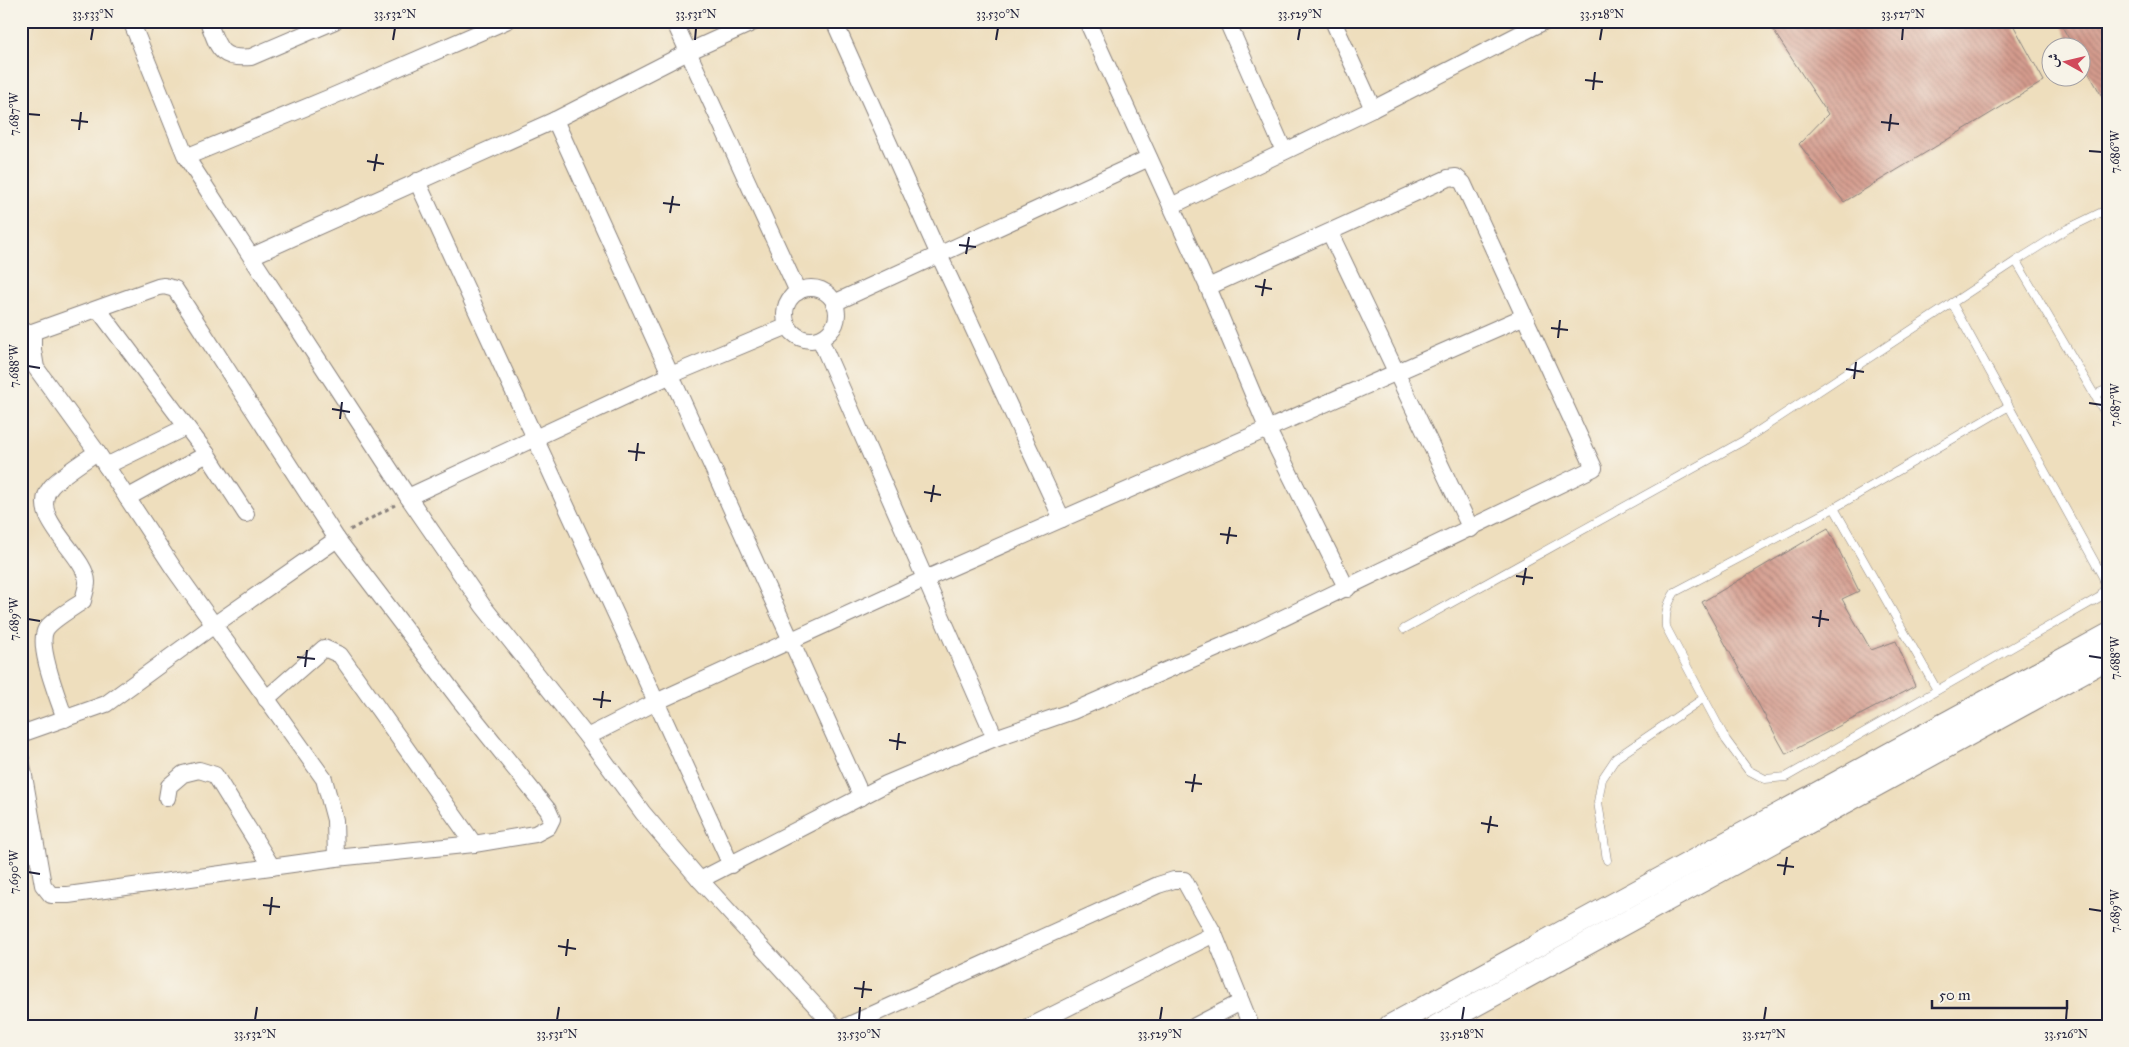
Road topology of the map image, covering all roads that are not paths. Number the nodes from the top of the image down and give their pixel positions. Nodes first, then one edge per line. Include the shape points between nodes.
1 (131, 21) edge
2 (208, 21) edge
3 (335, 21) edge
4 (506, 21) edge
5 (674, 21) edge
6 (756, 21) edge
7 (834, 21) edge
8 (1087, 21) edge
9 (1227, 21) edge
10 (1333, 21) edge
11 (1545, 21) edge
12 (688, 52) junction
13 (1373, 110) junction
14 (556, 120) junction
15 (1284, 151) junction
16 (186, 157) junction
17 (1149, 158) junction
18 (417, 181) junction
19 (1171, 206) junction
20 (2108, 209) edge
21 (1330, 233) junction
22 (939, 255) junction
23 (252, 256) junction
24 (2016, 262) junction
25 (1208, 287) junction
26 (798, 292) junction
27 (1952, 302) junction
28 (834, 303) junction
29 (98, 309) junction
30 (1525, 316) junction
31 (788, 326) junction
32 (27, 334) edge
33 (820, 339) junction
34 (1398, 372) junction
35 (671, 375) junction
36 (2108, 389) edge
37 (2094, 395) junction
38 (2009, 406) junction
39 (2108, 418) edge
40 (186, 427) junction
41 (1268, 430) junction
42 (535, 437) junction
43 (97, 452) junction
44 (206, 454) junction
45 (106, 466) junction
46 (408, 497) junction
47 (127, 498) junction
48 (1834, 508) junction
49 (246, 514) dead end
50 (1062, 519) junction
51 (1471, 529) junction
52 (342, 535) junction
53 (925, 580) junction
54 (1347, 589) junction
55 (214, 624) junction
56 (1404, 629) dead end
57 (2108, 635) edge
58 (792, 640) junction
59 (2108, 658) edge
60 (1937, 690) junction
61 (1704, 698) junction
62 (266, 699) junction
63 (656, 702) junction
64 (65, 719) junction
65 (21, 734) edge
66 (587, 737) junction
67 (995, 738) junction
68 (21, 759) edge
69 (862, 796) junction
70 (167, 798) dead end
71 (474, 844) junction
72 (336, 858) junction
73 (1607, 860) dead end
74 (730, 865) junction
75 (272, 867) junction
76 (700, 880) junction
77 (1214, 934) junction
78 (1241, 1002) junction
79 (834, 1026) edge
80 (848, 1026) edge
81 (1030, 1026) edge
82 (1195, 1026) edge
83 (1251, 1026) edge
84 (1390, 1026) edge
85 (1437, 1026) edge

1 - 16 street
2 - 3 street via 218,46 226,55 236,58 251,57
4 - 16 street
5 - 12 street
6 - 12 street
7 - 22 street
8 - 17 street
9 - 15 street
10 - 13 street
11 - 13 street
12 - 14 street
12 - 26 street
13 - 15 street
14 - 18 street
14 - 35 street
15 - 19 street
16 - 23 street
17 - 19 street
17 - 22 street
18 - 23 street
18 - 42 street
19 - 25 street
20 - 24 lane via 2068,229
21 - 25 street
21 - 30 street via 1456,177 1463,183
21 - 34 street
22 - 28 street
22 - 50 street
23 - 46 street
24 - 27 lane
24 - 37 lane
25 - 41 street
26 - 28 street via 815,288 830,296
26 - 31 street via 785,311
27 - 38 lane
27 - 56 lane via 1743,441
28 - 33 street via 837,312 833,328
29 - 32 street
29 - 40 street
29 - 52 street via 158,287 176,289
30 - 34 street
30 - 51 street via 1594,468
31 - 33 street via 805,340
31 - 35 street
32 - 43 street via 36,368
33 - 53 street
34 - 41 street
34 - 51 street
35 - 42 street
35 - 58 street
36 - 37 lane
37 - 39 lane
38 - 48 lane
38 - 60 lane via 2103,577 2105,587 2100,597
40 - 44 street
40 - 45 street
41 - 50 street
41 - 54 street
42 - 46 street
42 - 63 street
43 - 45 street
43 - 64 street via 50,487 45,502 47,516 87,581 83,601 46,629 43,638 44,654
44 - 47 street
44 - 49 street
45 - 47 street
46 - 66 street via 483,606
47 - 55 street
48 - 60 lane
48 - 61 lane via 1675,592 1666,609 1666,628
50 - 53 street
51 - 54 street
52 - 55 street
52 - 71 street via 458,698 552,819 548,827 535,834
53 - 58 street
53 - 67 street
54 - 67 street via 1252,634 1072,711
55 - 62 street
55 - 64 street via 106,704
57 - 84 street
58 - 63 street
58 - 69 street
59 - 85 street
60 - 61 lane via 1786,776 1765,779 1748,770 1726,740
61 - 73 lane via 1616,758 1602,779 1598,802
62 - 71 street via 324,648 340,655
62 - 72 street via 324,780 335,820
63 - 66 street
63 - 74 street
64 - 65 street
66 - 76 street via 643,813
67 - 69 street
68 - 75 street via 43,885 51,895
69 - 74 street
70 - 75 street via 169,786 183,774 199,770 215,775
71 - 72 street
72 - 75 street
74 - 76 street
76 - 79 street
77 - 78 street
77 - 80 street via 1184,880 1174,880
77 - 81 street
78 - 82 street
78 - 83 street

